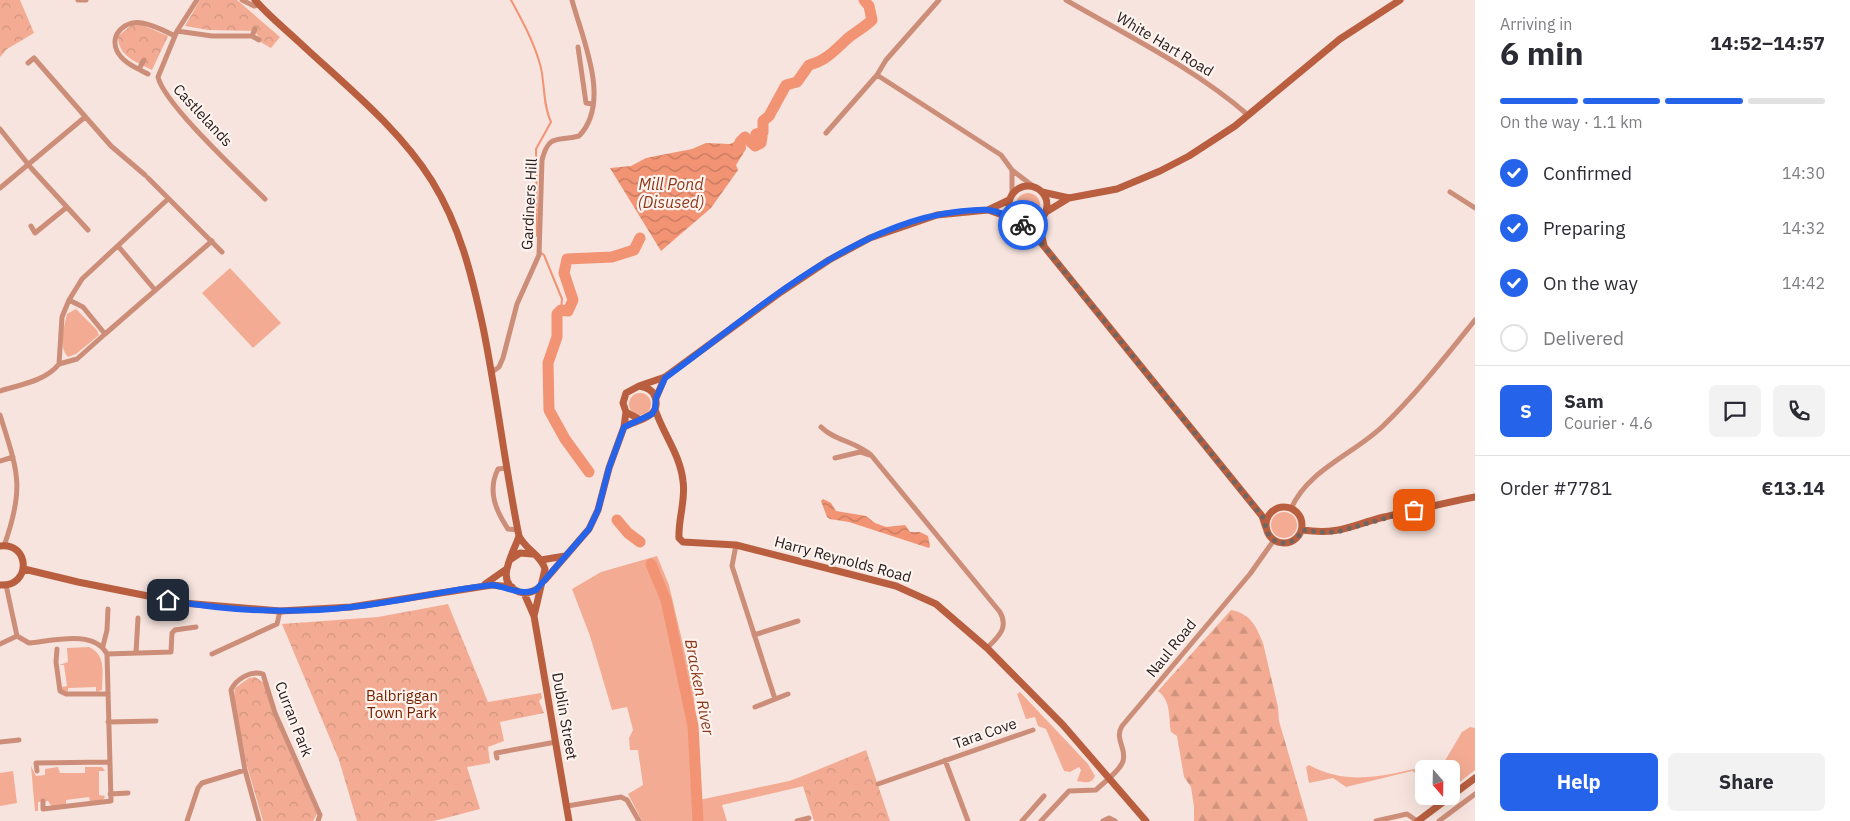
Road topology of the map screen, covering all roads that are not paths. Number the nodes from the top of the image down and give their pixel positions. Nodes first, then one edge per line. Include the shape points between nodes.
1 (78, 0) edge
2 (86, 0) edge
3 (197, 0) edge
4 (242, 0) edge
5 (572, 0) edge
6 (939, 0) edge
7 (1066, 0) edge
8 (1400, 0) edge
9 (257, 3) edge
10 (255, 29) dead end
11 (176, 34) junction
12 (252, 36) junction
13 (259, 40) dead end
14 (578, 46) dead end
15 (144, 60) dead end
16 (28, 63) dead end
17 (139, 69) junction
18 (148, 74) dead end
19 (877, 75) junction
20 (592, 104) junction
21 (1248, 115) junction
22 (85, 117) junction
23 (0, 129) edge
24 (826, 133) dead end
25 (30, 164) junction
26 (1012, 170) junction
27 (1033, 186) junction
28 (0, 188) edge
29 (1042, 192) junction
30 (1450, 192) dead end
31 (1011, 197) junction
32 (1069, 198) junction
33 (168, 199) junction
34 (265, 199) dead end
35 (67, 208) junction
36 (1475, 208) edge
37 (988, 210) junction
38 (1045, 215) junction
39 (1014, 218) junction
40 (1022, 224) junction
41 (31, 226) dead end
42 (88, 230) dead end
43 (212, 241) junction
44 (118, 246) junction
45 (1045, 250) junction
46 (222, 252) dead end
47 (155, 290) junction
48 (69, 300) junction
49 (1475, 320) edge
50 (105, 334) junction
51 (59, 364) junction
52 (492, 372) junction
53 (665, 378) junction
54 (640, 386) junction
55 (0, 391) edge
56 (656, 398) junction
57 (655, 409) junction
58 (626, 412) junction
59 (0, 415) edge
60 (641, 419) junction
61 (660, 425) junction
62 (624, 427) junction
63 (821, 427) dead end
64 (872, 456) junction
65 (14, 457) junction
66 (835, 458) dead end
67 (0, 461) edge
68 (507, 468) junction
69 (1475, 497) edge
70 (1252, 504) junction
71 (1291, 508) junction
72 (1274, 510) junction
73 (1266, 528) junction
74 (1302, 530) junction
75 (518, 533) junction
76 (1274, 540) junction
77 (736, 545) junction
78 (2, 546) edge
79 (532, 554) junction
80 (565, 556) junction
81 (510, 559) junction
82 (541, 560) junction
83 (24, 568) junction
84 (506, 570) junction
85 (543, 583) junction
86 (3, 585) edge
87 (483, 586) junction
88 (512, 587) junction
89 (524, 593) junction
90 (108, 609) dead end
91 (280, 611) junction
92 (534, 616) junction
93 (138, 618) dead end
94 (798, 621) dead end
95 (196, 627) dead end
96 (754, 635) junction
97 (16, 636) junction
98 (0, 644) edge
99 (103, 646) junction
100 (987, 648) junction
101 (57, 650) dead end
102 (136, 653) junction
103 (107, 654) junction
104 (212, 654) dead end
105 (108, 694) junction
106 (788, 694) dead end
107 (775, 699) junction
108 (755, 707) dead end
109 (156, 721) dead end
110 (108, 722) junction
111 (1033, 730) dead end
112 (19, 740) dead end
113 (0, 742) edge
114 (556, 742) junction
115 (496, 758) dead end
116 (946, 760) junction
117 (108, 762) junction
118 (245, 770) junction
119 (37, 771) dead end
120 (1110, 776) junction
121 (1475, 778) edge
122 (878, 784) dead end
123 (128, 793) dead end
124 (110, 794) junction
125 (1475, 794) edge
126 (1044, 796) dead end
127 (43, 801) dead end
128 (567, 806) junction
129 (809, 818) dead end
130 (188, 821) edge
131 (259, 821) edge
132 (318, 821) edge
133 (569, 821) edge
134 (639, 821) edge
135 (797, 821) edge
136 (968, 821) edge
137 (1022, 821) edge
138 (1041, 821) edge
139 (1102, 821) edge
140 (1115, 821) edge
141 (1146, 821) edge
142 (1376, 821) edge
143 (1418, 821) edge
144 (1439, 821) edge

1 - 2 street
3 - 11 street, Castlelands
4 - 9 street via 254,6
5 - 20 street, Gardiners Hill via 593,71
6 - 19 street via 886,60
7 - 21 street, White Hart Road via 1165,57
8 - 21 street via 1340,39
9 - 52 street via 364,102 432,181 470,264
10 - 12 street
11 - 12 street
11 - 17 street via 142,22 120,30 115,43 117,51 124,60
11 - 34 street, Castlelands via 158,77 162,90
12 - 13 street
14 - 20 street via 586,103
15 - 17 street
16 - 22 street via 34,58
17 - 18 street
19 - 24 street
19 - 26 street via 1001,155
20 - 52 street, Gardiners Hill via 589,122 579,136 554,139 545,148 540,252 517,304 503,358
21 - 32 street via 1219,138 1160,171 1117,189
22 - 25 street
22 - 33 street
23 - 25 street
25 - 28 street
25 - 35 street
26 - 27 street
26 - 31 street
27 - 29 street
27 - 31 street via 1021,186
29 - 32 street
29 - 38 street via 1047,202
30 - 36 street
31 - 37 street
31 - 39 street via 1009,209
32 - 38 street
33 - 43 street
33 - 44 street
35 - 41 street via 34,233
35 - 42 street
37 - 39 street
37 - 53 street via 937,214 870,238 781,292
38 - 40 street via 1034,224
38 - 45 street via 1042,232
39 - 40 street
40 - 45 street
43 - 46 street
43 - 47 street
44 - 47 street
44 - 48 street via 82,279
45 - 70 street
47 - 50 street
48 - 50 street via 82,307
48 - 51 street via 62,317
49 - 71 street via 1385,424 1319,474
50 - 51 street via 77,359
51 - 55 street via 55,370 30,383
52 - 68 street
53 - 54 street
53 - 56 street
54 - 56 street via 649,389
54 - 58 street via 626,393 623,403
56 - 57 street
57 - 60 street
57 - 61 street, Harry Reynolds Road
58 - 60 street
58 - 62 street
59 - 65 street
60 - 61 street
60 - 62 street
61 - 77 street, Harry Reynolds Road via 673,446 684,480 679,538 688,543
62 - 80 street via 598,510 589,529
63 - 64 street via 835,437 858,444
64 - 66 street via 860,452
64 - 100 street via 1004,618 1003,630
65 - 67 street
65 - 78 street via 18,499 15,516
68 - 75 street
68 - 75 street via 498,469 496,474 494,503 508,529
69 - 74 street via 1374,520 1337,532
70 - 72 street via 1268,511
70 - 73 street via 1264,519
71 - 72 street
71 - 74 street via 1300,517
72 - 73 street
73 - 76 street
74 - 76 street via 1288,543
75 - 79 street
75 - 81 street
76 - 120 street, Naul Road via 1250,574 1122,726 1118,735 1124,760
77 - 96 street via 732,566
77 - 100 street, Harry Reynolds Road via 912,592 945,610
78 - 83 street via 17,550
79 - 81 street via 520,553
79 - 82 street
80 - 82 street
80 - 85 street
81 - 84 street
82 - 85 street via 546,569
83 - 86 street via 18,580
83 - 91 street via 184,603
84 - 87 street
84 - 88 street
85 - 89 street
85 - 92 street, Dublin Street
86 - 97 street
87 - 88 street
87 - 91 street via 351,607
88 - 89 street
89 - 92 street, Dublin Street
90 - 99 street via 108,630
91 - 104 street via 277,624
92 - 114 street, Dublin Street
93 - 102 street
94 - 96 street
95 - 102 street via 175,630 171,652
96 - 107 street
97 - 98 street
97 - 99 street via 29,642 87,639
99 - 103 street
100 - 120 street, Harry Reynolds Road
101 - 105 street via 60,691 66,694
102 - 103 street
103 - 105 street
105 - 110 street
106 - 107 street
107 - 108 street
109 - 110 street
110 - 117 street
111 - 116 street, Tara Cove
112 - 113 street
114 - 115 street via 496,753
114 - 128 street, Dublin Street
116 - 122 street, Tara Cove
116 - 136 street, Tara Cove
117 - 119 street via 36,762
117 - 124 street
118 - 130 street via 202,783
118 - 131 street, Curran Park
118 - 132 street, Curran Park via 231,690 243,677 257,672 263,674 266,681 275,713 320,815
120 - 138 street via 1092,791 1069,791
120 - 141 street, Harry Reynolds Road
121 - 143 street
123 - 124 street
124 - 127 street via 111,801 43,809
125 - 144 street
126 - 137 street
128 - 133 street, Dublin Street
128 - 134 street via 621,797 627,800
129 - 135 street
139 - 140 street via 1108,818
142 - 143 street via 1407,814

